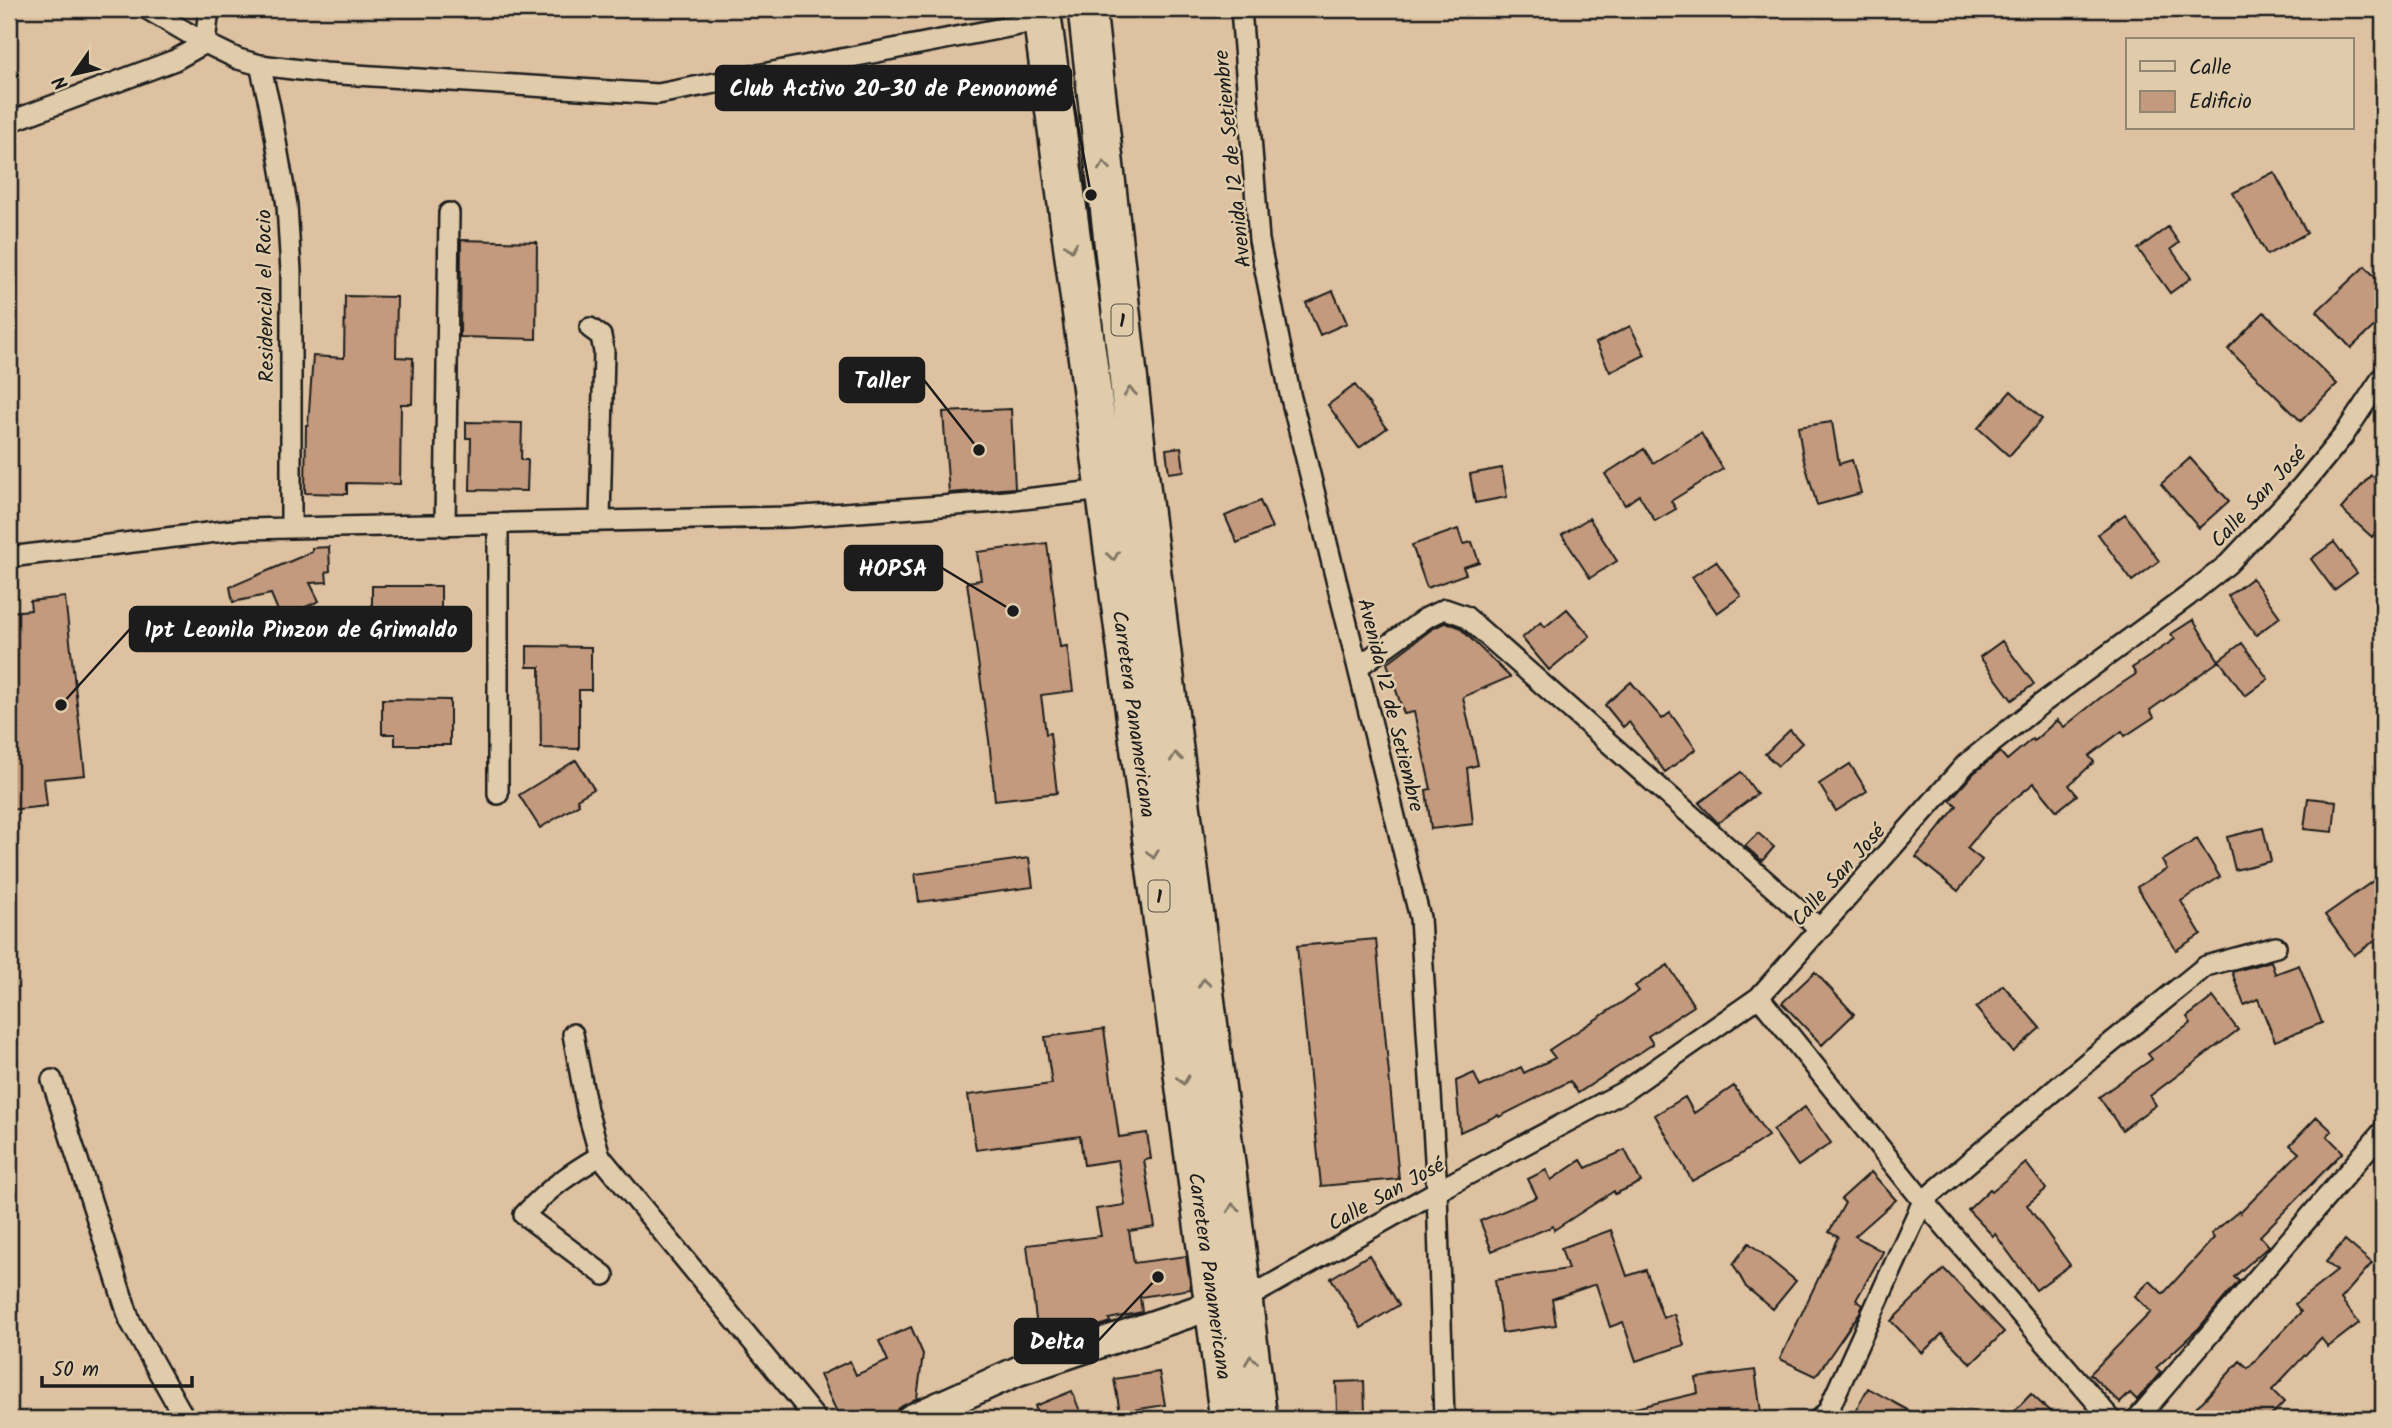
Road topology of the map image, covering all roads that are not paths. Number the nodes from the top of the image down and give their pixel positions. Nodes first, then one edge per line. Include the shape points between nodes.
1 (147, 9) edge
2 (209, 9) edge
3 (1087, 9) edge
4 (1241, 9) edge
5 (1031, 14) edge
6 (205, 43) junction
7 (260, 65) junction
8 (9, 122) edge
9 (449, 213) dead end
10 (590, 328) dead end
11 (2383, 376) edge
12 (1136, 446) junction
13 (1104, 490) junction
14 (600, 520) junction
15 (498, 524) junction
16 (445, 526) junction
17 (291, 528) junction
18 (9, 557) edge
19 (1358, 667) junction
20 (498, 794) dead end
21 (1820, 929) junction
22 (2276, 947) dead end
23 (1759, 997) junction
24 (573, 1034) dead end
25 (52, 1080) dead end
26 (2383, 1131) edge
27 (600, 1156) junction
28 (1437, 1191) junction
29 (1923, 1201) junction
30 (604, 1275) dead end
31 (1229, 1302) junction
32 (184, 1419) edge
33 (816, 1419) edge
34 (911, 1419) edge
35 (1229, 1419) edge
36 (1258, 1419) edge
37 (1444, 1419) edge
38 (1819, 1419) edge
39 (2111, 1419) edge
40 (2137, 1419) edge

1 - 6 street
2 - 6 street
12 -> 3 highway, Carretera Panamericana / 1
4 - 19 street, Avenida 12 de Setiembre via 1259,240 1290,394
5 - 7 street via 658,94
5 -> 13 highway, Carretera Panamericana / 1 via 1052,89
6 - 7 street
6 - 8 street via 175,60
7 - 17 street, Residencial el Rocio via 287,205
9 - 16 street
10 - 14 street via 601,336 604,352
11 - 21 street, Calle San José via 2344,435 2302,486 2228,564 1966,764
12 - 13 highway via 1123,478
31 -> 12 highway, Carretera Panamericana / 1 via 1221,1301 1230,1291 1240,1262
13 - 14 street via 789,517
13 -> 31 highway, Carretera Panamericana / 1
14 - 15 street
15 - 16 street
15 - 20 street
16 - 17 street
17 - 18 street via 241,529
19 - 21 street via 1426,618 1445,609 1465,616
19 - 28 street, Avenida 12 de Setiembre via 1420,918
21 - 23 street, Calle San José
22 - 29 street via 2206,966
23 - 28 street, Calle San José via 1623,1092
23 - 29 street
24 - 27 street
25 - 32 street via 130,1321
26 - 40 street
27 - 30 street via 566,1176 524,1215
27 - 33 street
28 - 31 street, Calle San José
28 - 37 street, Avenida 12 de Setiembre
29 - 38 street via 1828,1411
29 - 39 street
31 - 34 street via 1018,1371
31 - 35 highway, Carretera Panamericana / 1
36 -> 31 highway, Carretera Panamericana / 1

